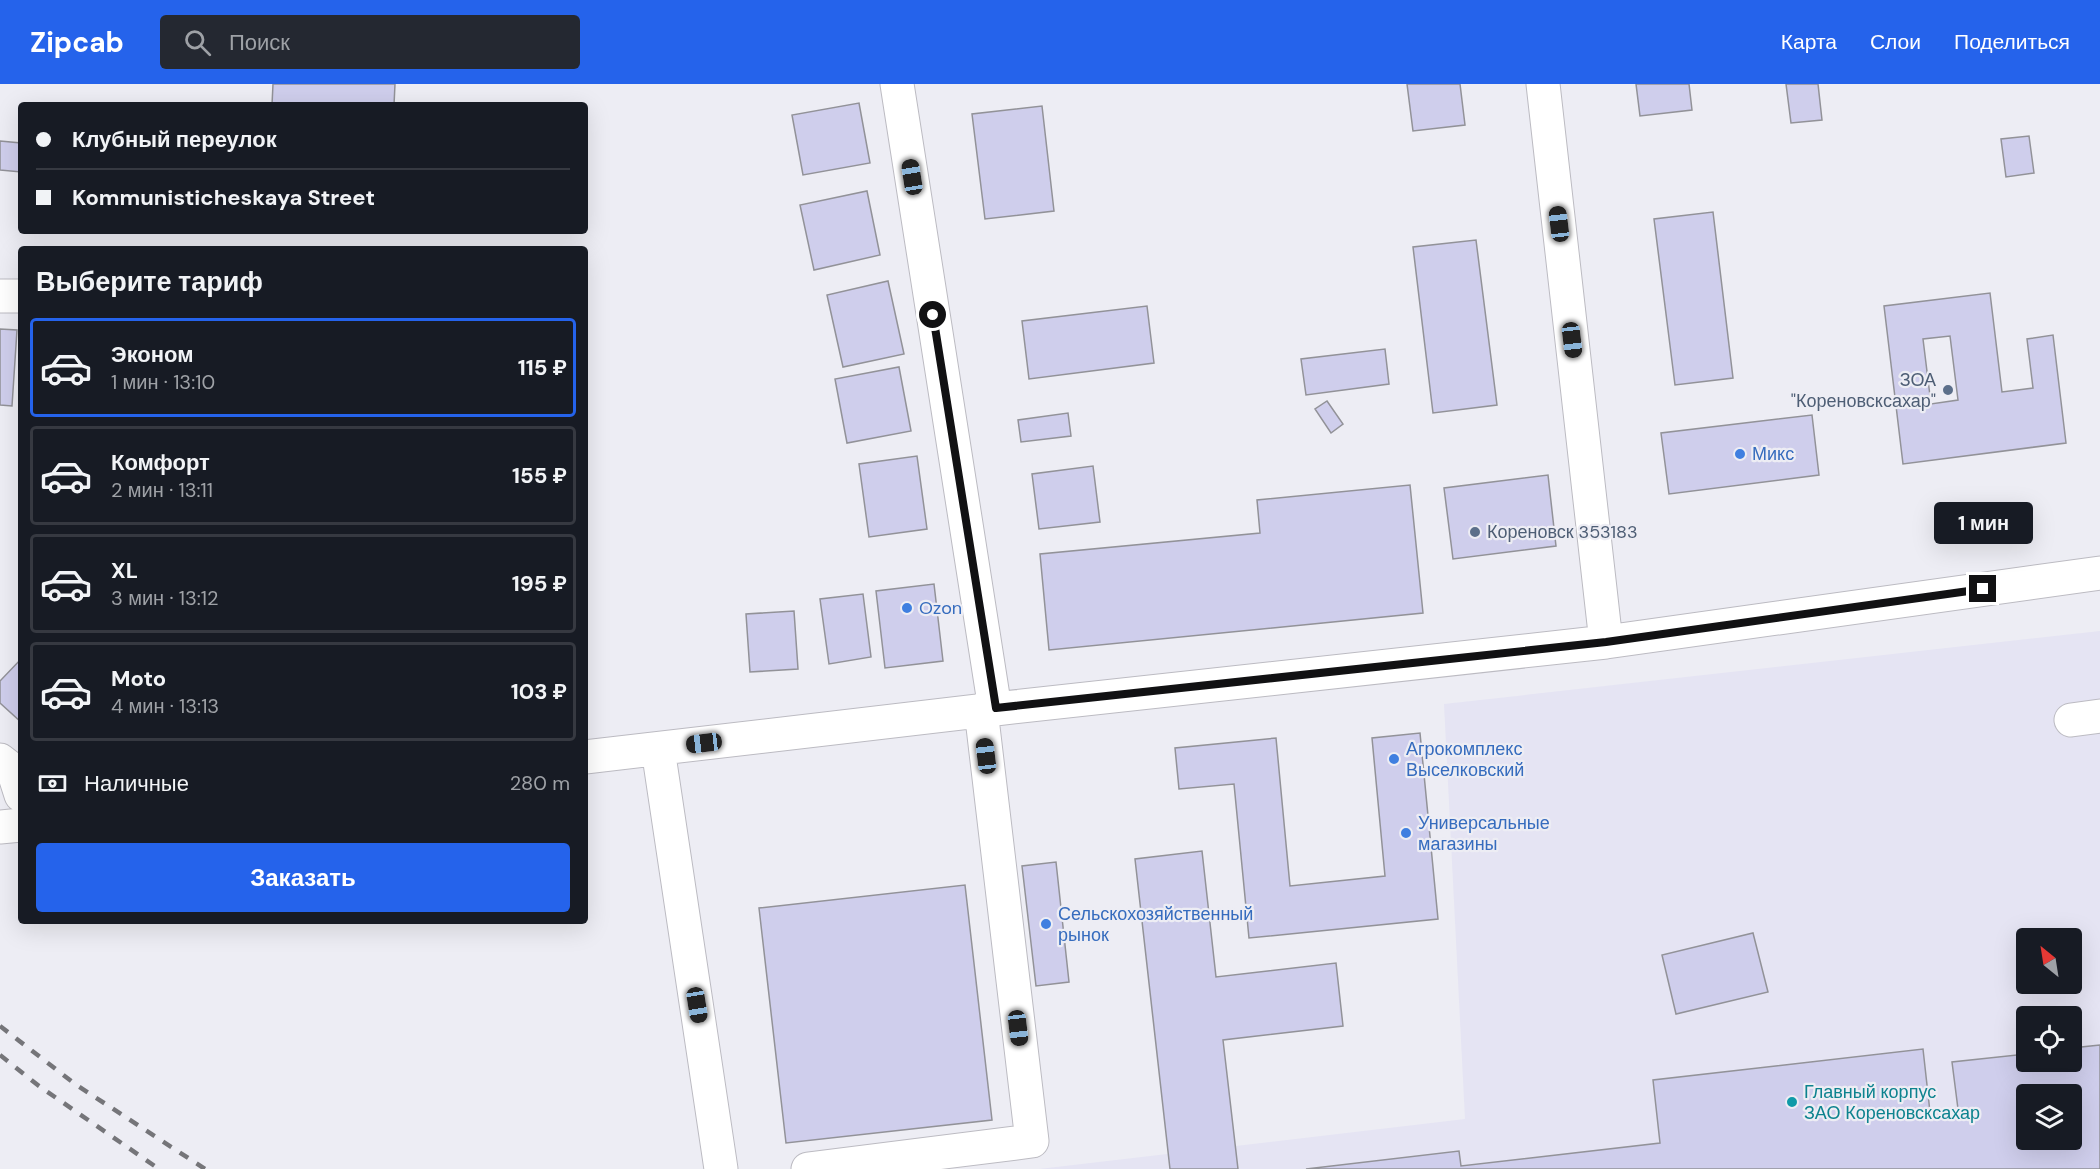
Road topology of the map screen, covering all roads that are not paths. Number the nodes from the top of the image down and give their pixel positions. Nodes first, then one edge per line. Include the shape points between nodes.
1 (897, 84) edge
2 (1544, 84) edge
3 (0, 296) edge
4 (18, 296) edge
5 (2100, 573) edge
6 (1606, 642) junction
7 (988, 709) junction
8 (658, 748) junction
9 (588, 757) edge
10 (0, 760) edge
11 (18, 786) edge
12 (18, 825) edge
13 (0, 827) edge
14 (722, 1169) edge
15 (808, 1169) edge

1 - 7 street
2 - 6 street
3 - 4 street
5 - 6 street
6 - 7 street
7 - 8 street
7 - 15 street via 1032,1141
8 - 9 street
8 - 14 street
10 - 11 street via 13,770
12 - 13 street

